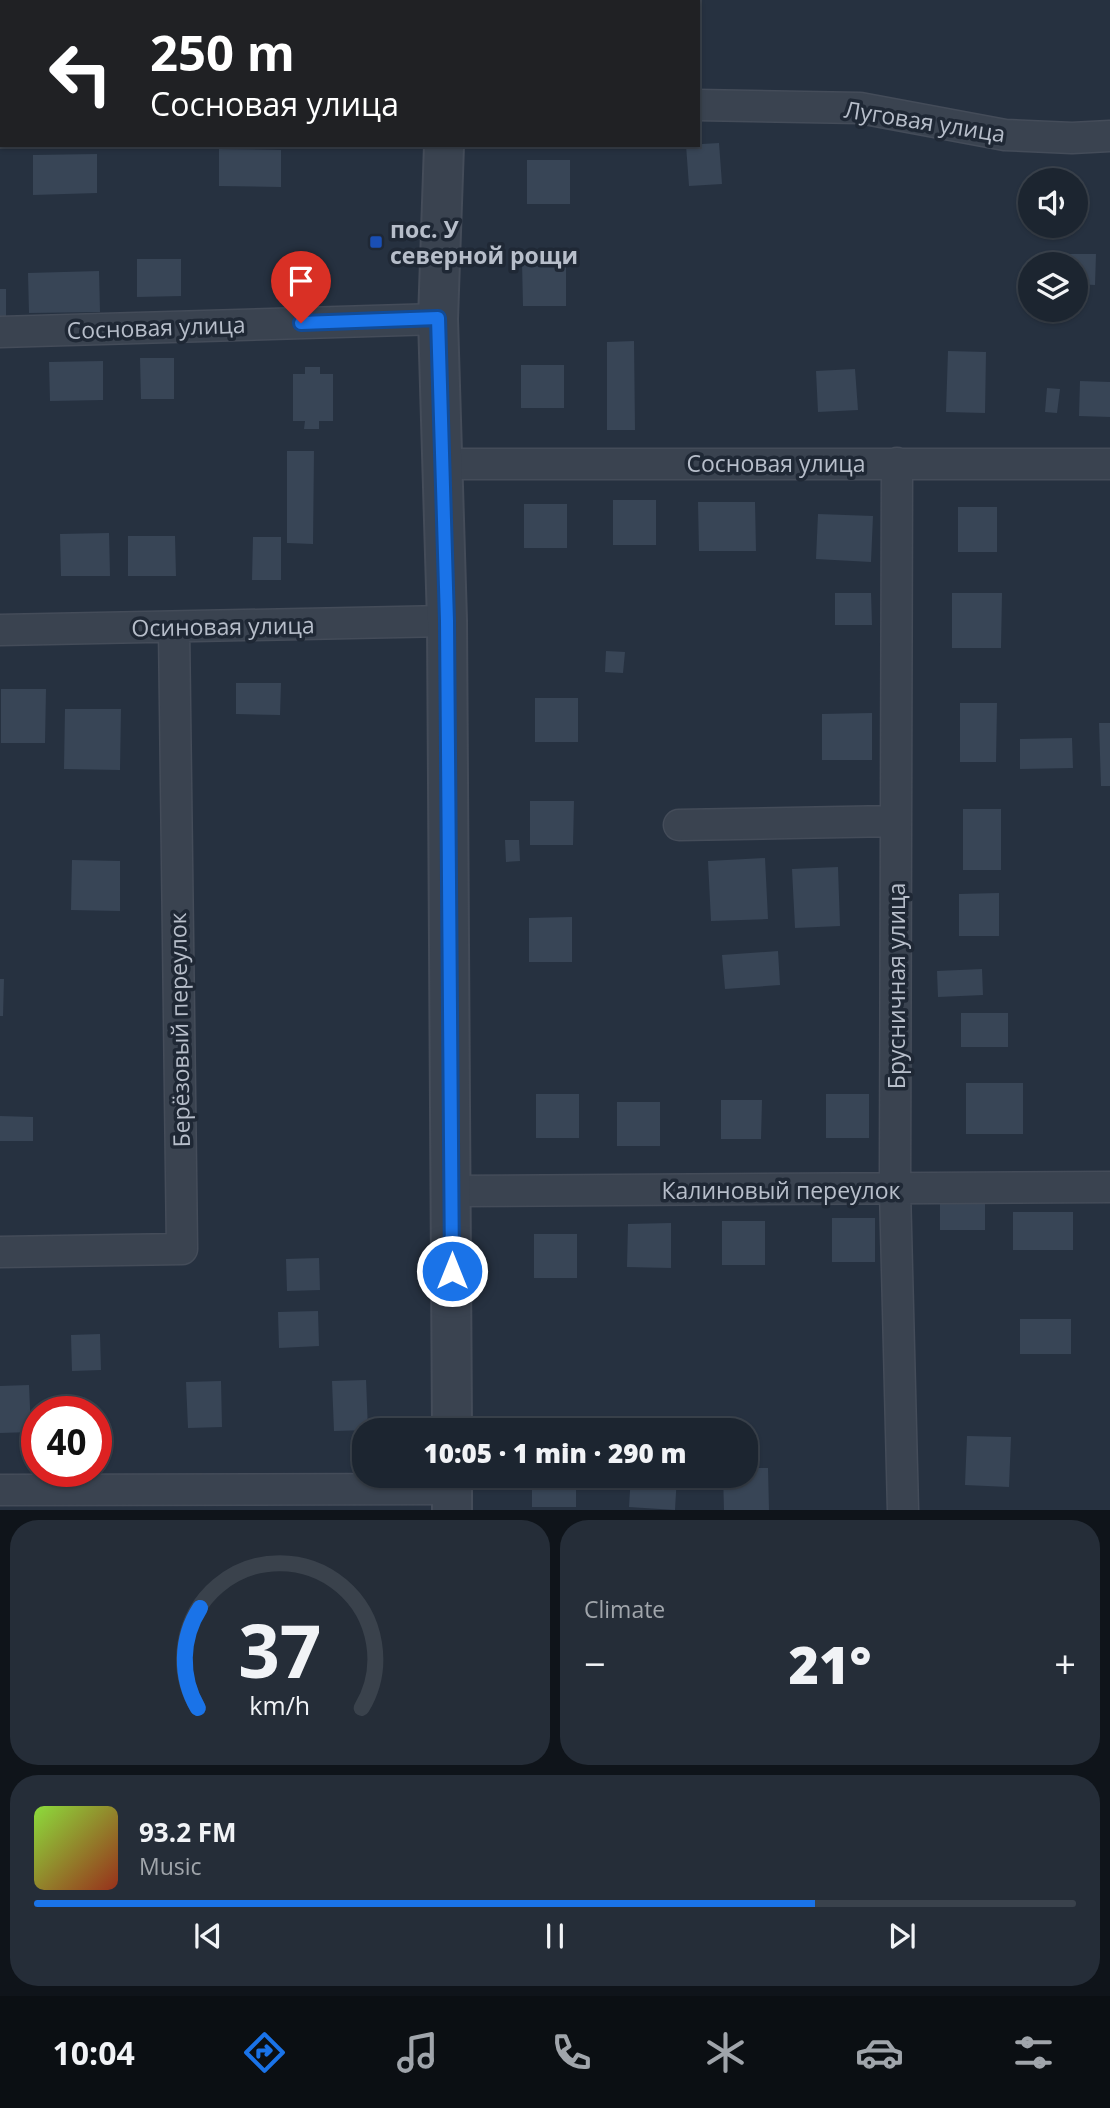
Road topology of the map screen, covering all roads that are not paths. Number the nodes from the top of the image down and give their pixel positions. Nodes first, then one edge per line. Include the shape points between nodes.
1 (700, 105) edge
2 (1110, 136) edge
3 (444, 147) edge
4 (438, 318) junction
5 (0, 332) edge
6 (897, 463) junction
7 (441, 464) junction
8 (1110, 464) edge
9 (447, 621) junction
10 (174, 628) junction
11 (0, 630) edge
12 (896, 821) junction
13 (679, 825) dead end
14 (1110, 1187) edge
15 (895, 1189) junction
16 (452, 1191) junction
17 (0, 1252) edge
18 (452, 1418) edge
19 (0, 1490) edge
20 (452, 1491) edge
21 (903, 1510) edge

1 - 2 street, Луговая улица via 860,107 1005,135
3 - 4 street
4 - 5 street, Сосновая улица
4 - 7 street
6 - 7 street, Сосновая улица
6 - 8 street, Сосновая улица
6 - 12 street, Брусничная улица
7 - 9 street
9 - 10 street, Осиновая улица
9 - 16 street
10 - 11 street, Осиновая улица
10 - 17 street, Берёзовый переулок via 182,1250
12 - 13 street
12 - 15 street, Брусничная улица
14 - 15 street, Калиновый переулок
15 - 16 street, Калиновый переулок
15 - 21 street, Брусничная улица
16 - 18 street
19 - 20 street

